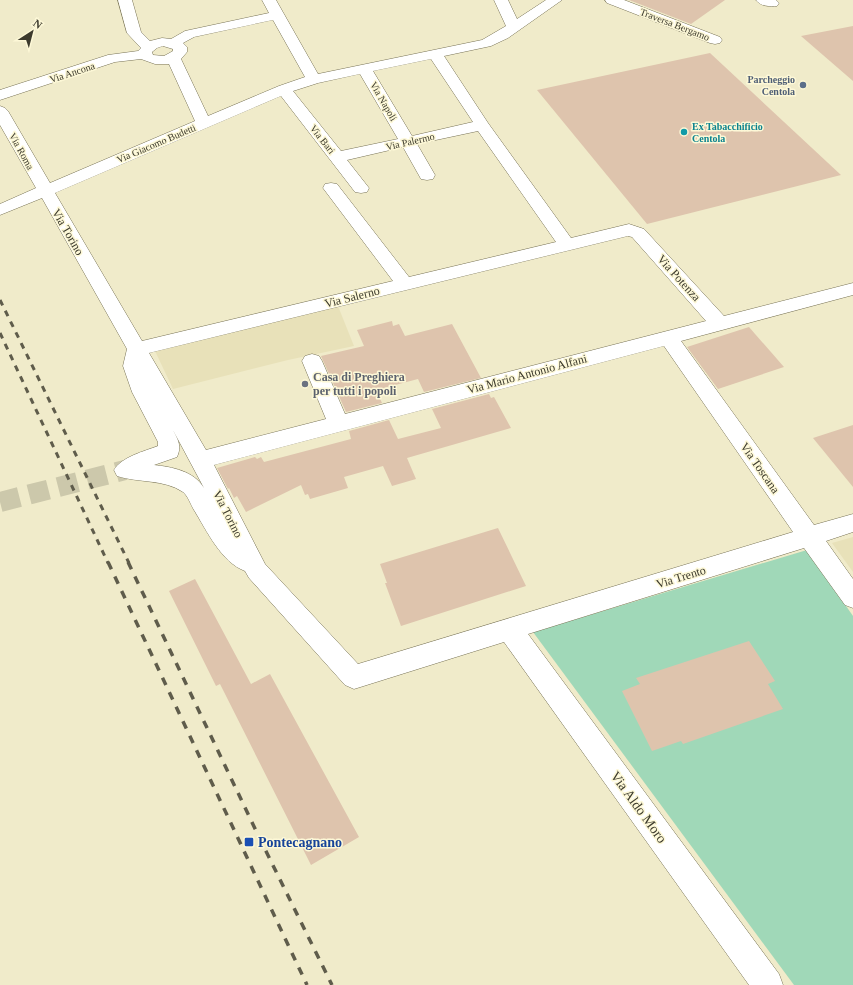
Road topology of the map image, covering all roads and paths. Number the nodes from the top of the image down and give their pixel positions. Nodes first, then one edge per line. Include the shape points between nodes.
1 (125, 0) edge
2 (269, 0) edge
3 (501, 0) edge
4 (555, 0) edge
5 (612, 0) edge
6 (278, 16) junction
7 (514, 28) junction
8 (715, 40) dead end
9 (173, 43) junction
10 (146, 51) junction
11 (435, 54) junction
12 (174, 58) junction
13 (365, 69) junction
14 (314, 79) junction
15 (284, 90) junction
16 (0, 95) edge
17 (0, 111) edge
18 (203, 123) junction
19 (482, 125) junction
20 (408, 142) junction
21 (337, 157) junction
22 (427, 175) dead end
23 (330, 188) dead end
24 (361, 188) dead end
25 (45, 191) junction
26 (0, 210) edge
27 (638, 233) joint
28 (567, 245) junction
29 (405, 284) junction
30 (853, 289) edge
31 (720, 324) junction
32 (668, 337) junction
33 (137, 349) junction
34 (312, 361) dead end
35 (338, 423) junction
36 (201, 460) junction
37 (853, 523) edge
38 (810, 537) junction
39 (257, 571) junction
40 (853, 598) edge
41 (510, 630) junction
42 (768, 985) edge

1 - 10 street via 134,33
2 - 6 street
3 - 7 street
4 - 7 street, Via Giacomo Budetti
5 - 8 street, Traversa Bergamo
6 - 9 street via 190,34
6 - 14 street
7 - 11 street, Via Giacomo Budetti via 486,43
9 - 10 street via 162,42
9 - 12 street via 181,49
10 - 12 street via 147,57 156,60
10 - 16 street, Via Ancona via 113,58
11 - 13 street, Via Giacomo Budetti
11 - 19 street
12 - 18 street
13 - 14 street, Via Giacomo Budetti
13 - 20 street, Via Napoli
14 - 15 street, Via Giacomo Budetti
15 - 18 street, Via Giacomo Budetti
15 - 21 street, Via Bari
17 - 25 street, Via Roma
18 - 25 street, Via Giacomo Budetti
19 - 20 street, Via Palermo
19 - 28 street
20 - 21 street, Via Palermo
20 - 22 street, Via Napoli
21 - 24 street, Via Bari
23 - 29 street
25 - 26 street, Via Giacomo Budetti
25 - 33 street, Via Torino
27 - 28 street, Via Salerno via 629,230
27 - 31 street, Via Potenza
28 - 29 street, Via Salerno
29 - 33 street, Via Salerno
30 - 31 street, Via Mario Antonio Alfani
31 - 32 street, Via Mario Antonio Alfani
32 - 35 street, Via Mario Antonio Alfani
32 - 38 street, Via Toscana
33 - 36 street, Via Torino
33 - 39 street via 133,366 142,392 169,442 169,451 125,470 172,476 192,487 225,542
34 - 35 street
35 - 36 street, Via Mario Antonio Alfani
36 - 39 street, Via Torino
37 - 38 street, Via Trento
38 - 40 street, Via Toscana
38 - 41 street, Via Trento
39 - 41 street, Via Torino via 354,677
41 - 42 street, Via Aldo Moro

